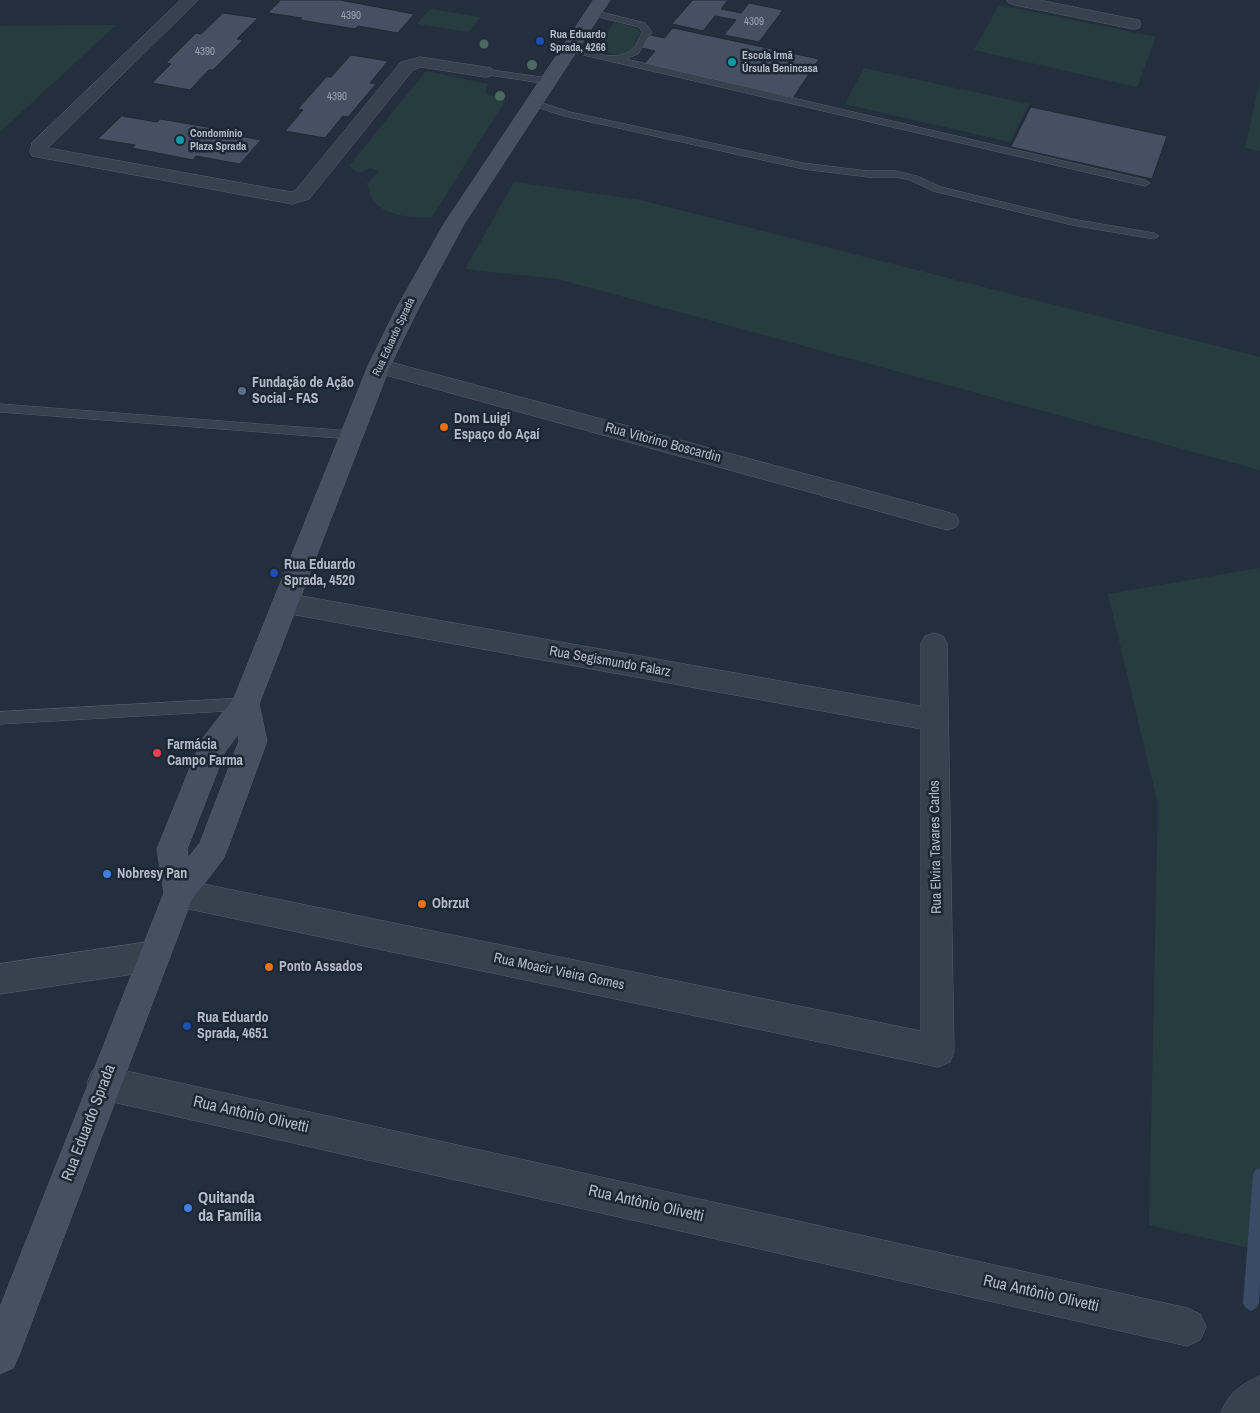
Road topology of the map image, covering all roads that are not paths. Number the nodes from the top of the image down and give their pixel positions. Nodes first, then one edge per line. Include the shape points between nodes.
1 (190, 0) edge
2 (1015, 0) edge
3 (597, 7) edge
4 (1133, 24) dead end
5 (569, 49) junction
6 (604, 59) junction
7 (485, 72) joint
8 (548, 82) junction
9 (533, 103) junction
10 (1145, 183) dead end
11 (1154, 236) dead end
12 (379, 366) junction
13 (0, 408) edge
14 (351, 435) junction
15 (947, 521) dead end
16 (285, 603) junction
17 (934, 643) dead end
18 (245, 704) junction
19 (0, 718) edge
20 (935, 720) junction
21 (179, 893) junction
22 (154, 956) junction
23 (0, 979) edge
24 (938, 1051) joint
25 (104, 1083) junction
26 (1187, 1326) dead end
27 (0, 1355) edge
28 (1260, 1395) edge
29 (1240, 1413) edge

1 - 7 street via 38,146 39,152 292,198 302,195 407,66 420,62
2 - 4 street
3 - 5 main road, Rua Eduardo Sprada
3 - 6 lane via 642,25 646,32 638,49 627,58
5 - 6 lane
5 - 8 main road, Rua Eduardo Sprada
6 - 10 lane
7 - 8 lane
8 - 9 main road, Rua Eduardo Sprada
9 - 11 lane via 567,114 803,166 896,174 937,189 1072,222
9 - 12 main road, Rua Eduardo Sprada via 436,253
12 - 14 main road, Rua Eduardo Sprada
12 - 15 street, Rua Vitorino Boscardin
13 - 14 lane
14 - 16 main road, Rua Eduardo Sprada
16 - 18 main road, Rua Eduardo Sprada
16 - 20 street, Rua Segismundo Falarz
17 - 20 street, Rua Elvira Tavares Carlos
18 - 19 lane
18 - 21 main road, Rua Eduardo Sprada via 252,741 212,850
18 - 21 main road, Rua Eduardo Sprada via 212,746 172,849
20 - 24 street, Rua Elvira Tavares Carlos
21 - 22 main road, Rua Eduardo Sprada
21 - 24 street, Rua Moacir Vieira Gomes
22 - 23 street
22 - 25 main road, Rua Eduardo Sprada
25 - 26 street, Rua Antônio Olivetti
25 - 27 main road, Rua Eduardo Sprada
28 - 29 street

